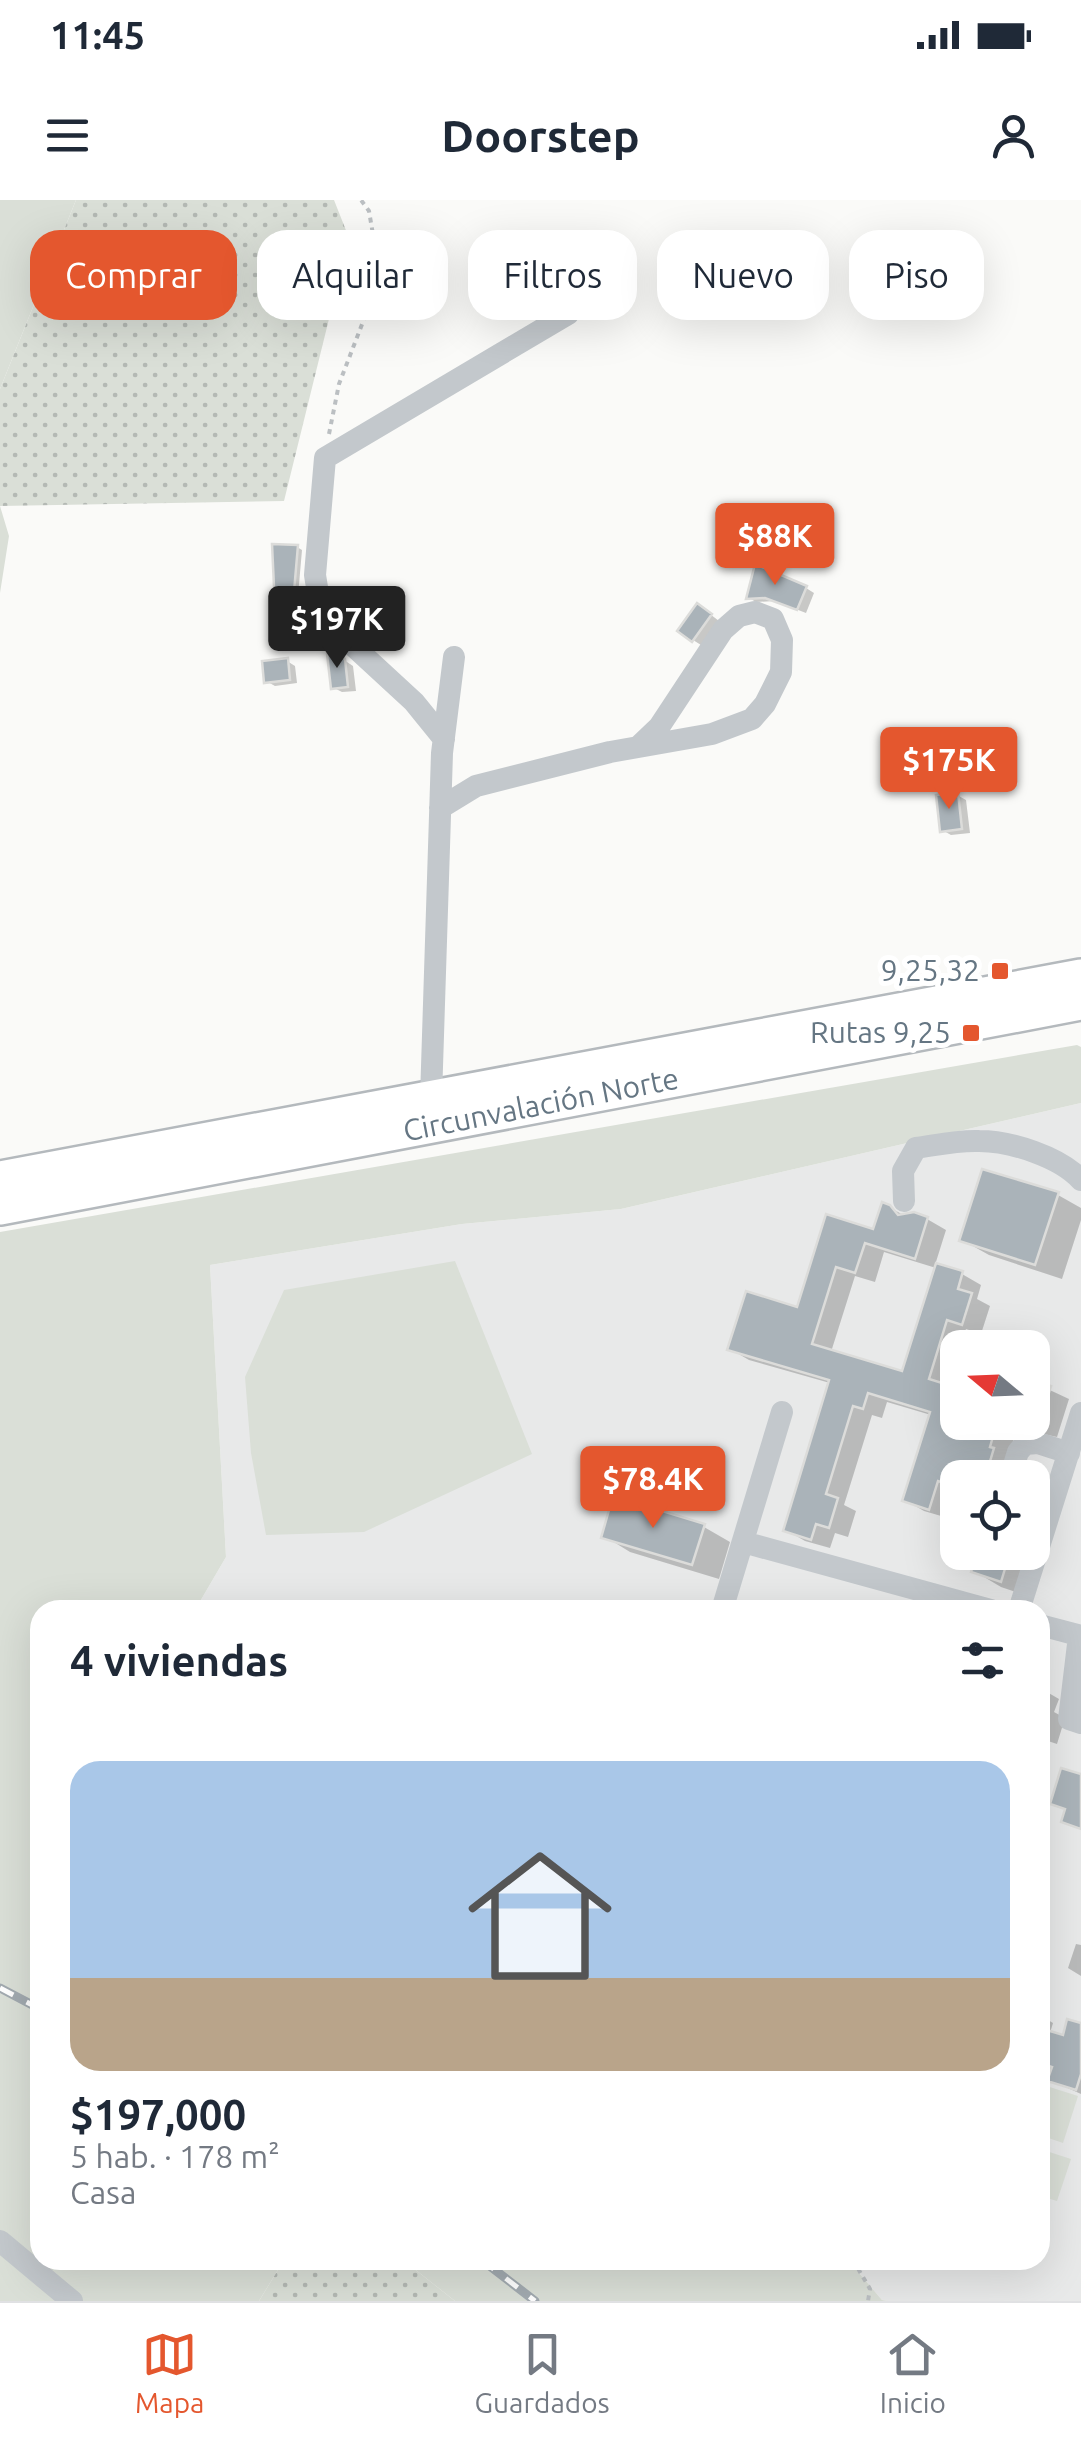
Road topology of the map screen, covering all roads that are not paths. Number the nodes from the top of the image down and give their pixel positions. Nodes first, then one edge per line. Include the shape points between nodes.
1 (558, 320) edge
2 (454, 657) dead end
3 (444, 739) junction
4 (638, 747) junction
5 (440, 808) junction
6 (1081, 976) edge
7 (1071, 1009) edge
8 (431, 1098) junction
9 (0, 1179) edge
10 (1081, 1180) edge
11 (904, 1201) dead end
12 (0, 1207) edge
13 (782, 1412) dead end
14 (1081, 1413) edge
15 (1069, 1453) junction
16 (1016, 1460) edge
17 (1050, 1495) edge
18 (743, 1542) junction
19 (1028, 1570) edge
20 (725, 1600) edge
21 (945, 1600) edge
22 (1021, 1600) edge
23 (1050, 1628) edge
24 (1080, 1636) edge
25 (1081, 1723) edge
26 (0, 2240) edge
27 (30, 2265) edge
28 (35, 2270) edge
29 (72, 2301) edge

1 - 3 street via 325,458 315,574 321,612
2 - 3 street
3 - 5 street
4 - 4 street via 712,734 752,719 781,672 782,640 774,618 755,612 723,630 659,728
4 - 5 street via 476,786
5 - 8 street
6 - 8 highway, Circunvalación Norte
7 - 12 highway, Circunvalación Norte
8 - 9 highway, Circunvalación Norte
10 - 11 street via 1022,1150 982,1140 950,1142 916,1148 903,1171
13 - 18 street
14 - 15 street
15 - 16 street via 1026,1444
15 - 17 street
18 - 20 street
18 - 21 street
19 - 22 street
23 - 24 street
24 - 25 street via 1069,1719
26 - 27 street
28 - 29 street

